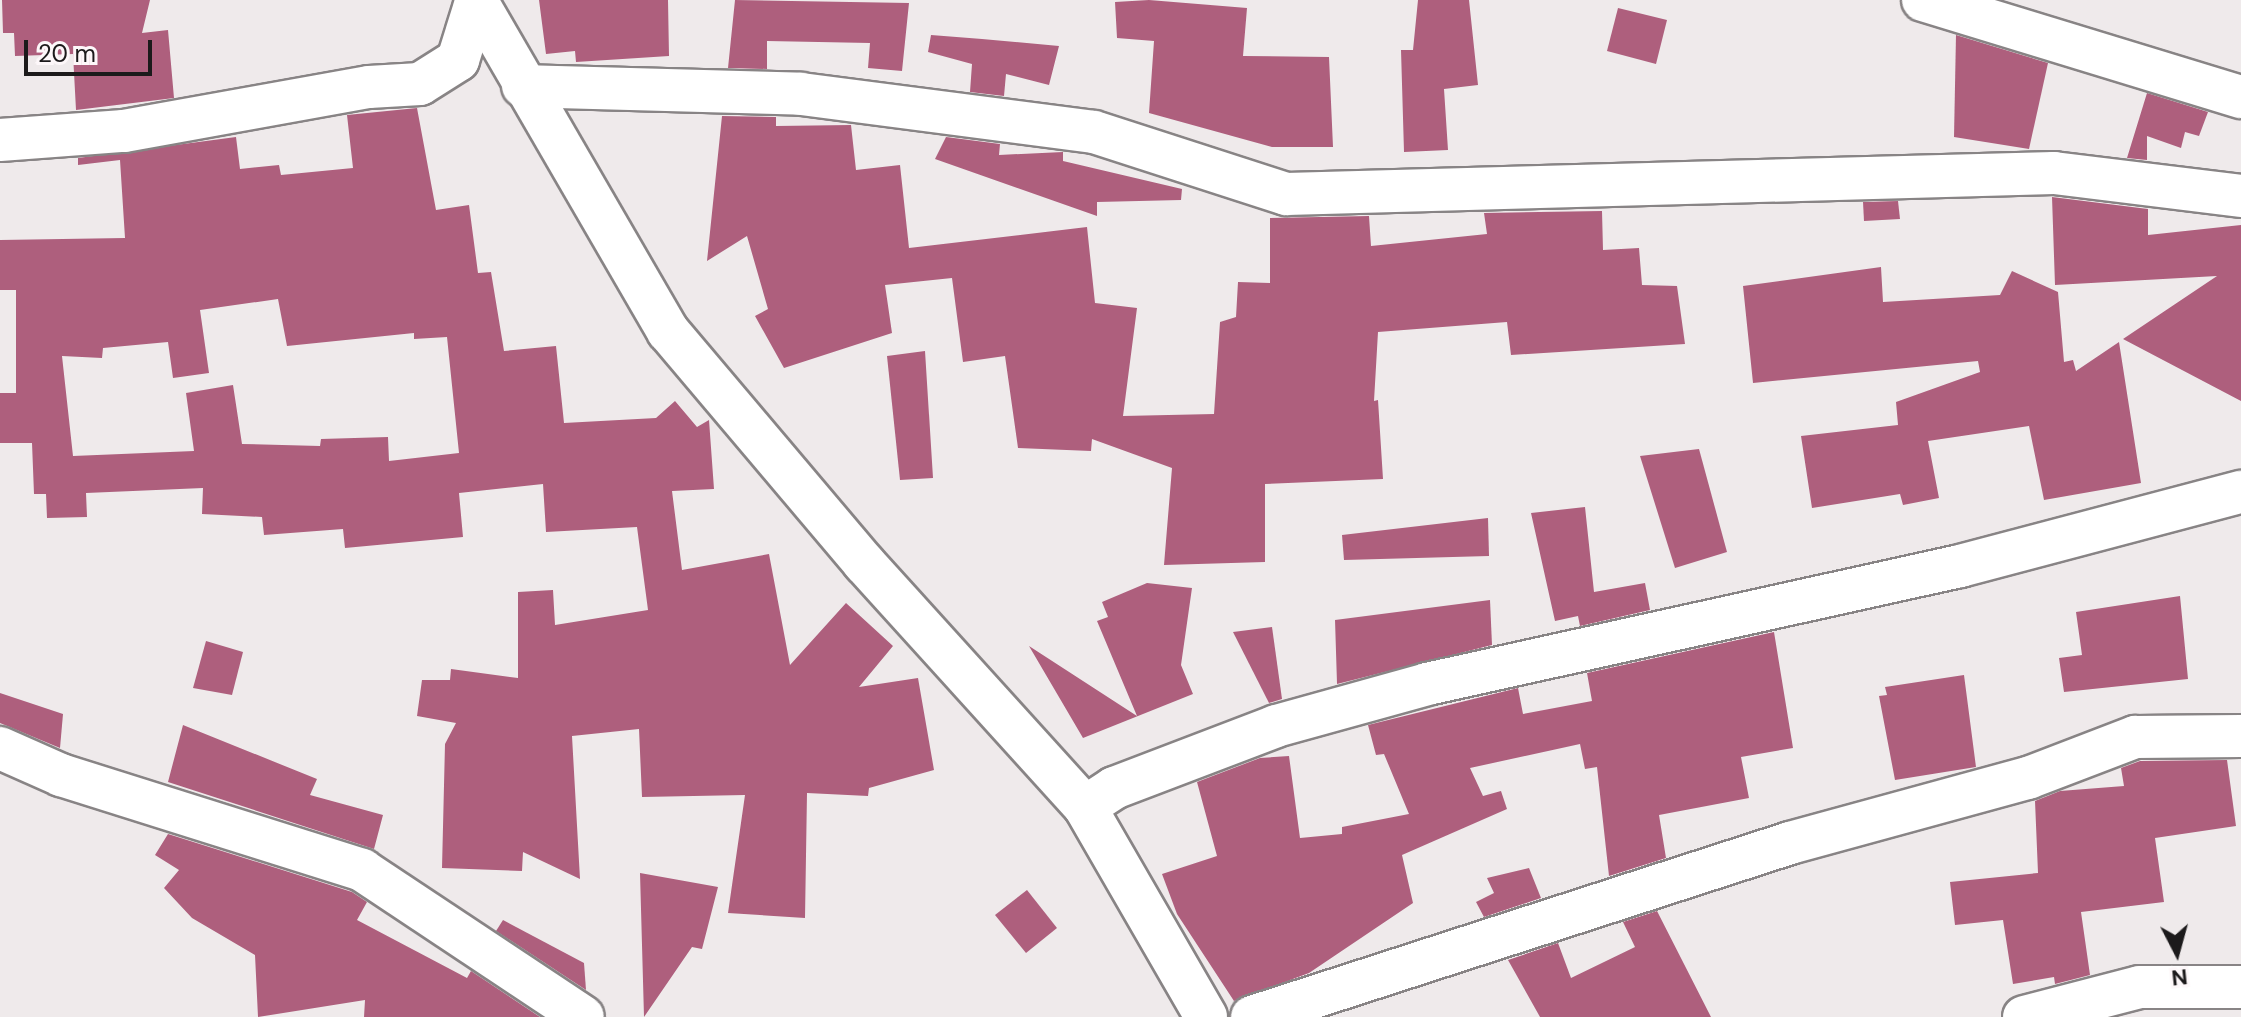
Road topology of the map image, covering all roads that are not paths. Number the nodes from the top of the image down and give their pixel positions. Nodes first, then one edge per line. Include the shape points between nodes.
1 (1923, 0) edge
2 (476, 1) edge
3 (523, 86) junction
4 (2241, 97) edge
5 (0, 140) edge
6 (2241, 196) edge
7 (2241, 492) edge
8 (2241, 736) edge
9 (0, 748) edge
10 (1085, 807) junction
11 (2241, 987) edge
12 (583, 1017) edge
13 (1206, 1017) edge
14 (1252, 1017) edge
15 (2024, 1017) edge

1 - 4 street
2 - 3 street
2 - 5 street via 458,60 420,84 369,87 124,131
3 - 6 street via 801,94 1094,132 1286,194 2054,173
3 - 10 street via 668,331 864,563
7 - 10 street via 1960,566 1427,684 1276,726 1114,788
8 - 14 street via 2135,737 2028,778 1790,843
9 - 12 street via 61,775 362,870
10 - 13 street
11 - 15 street via 2140,987

